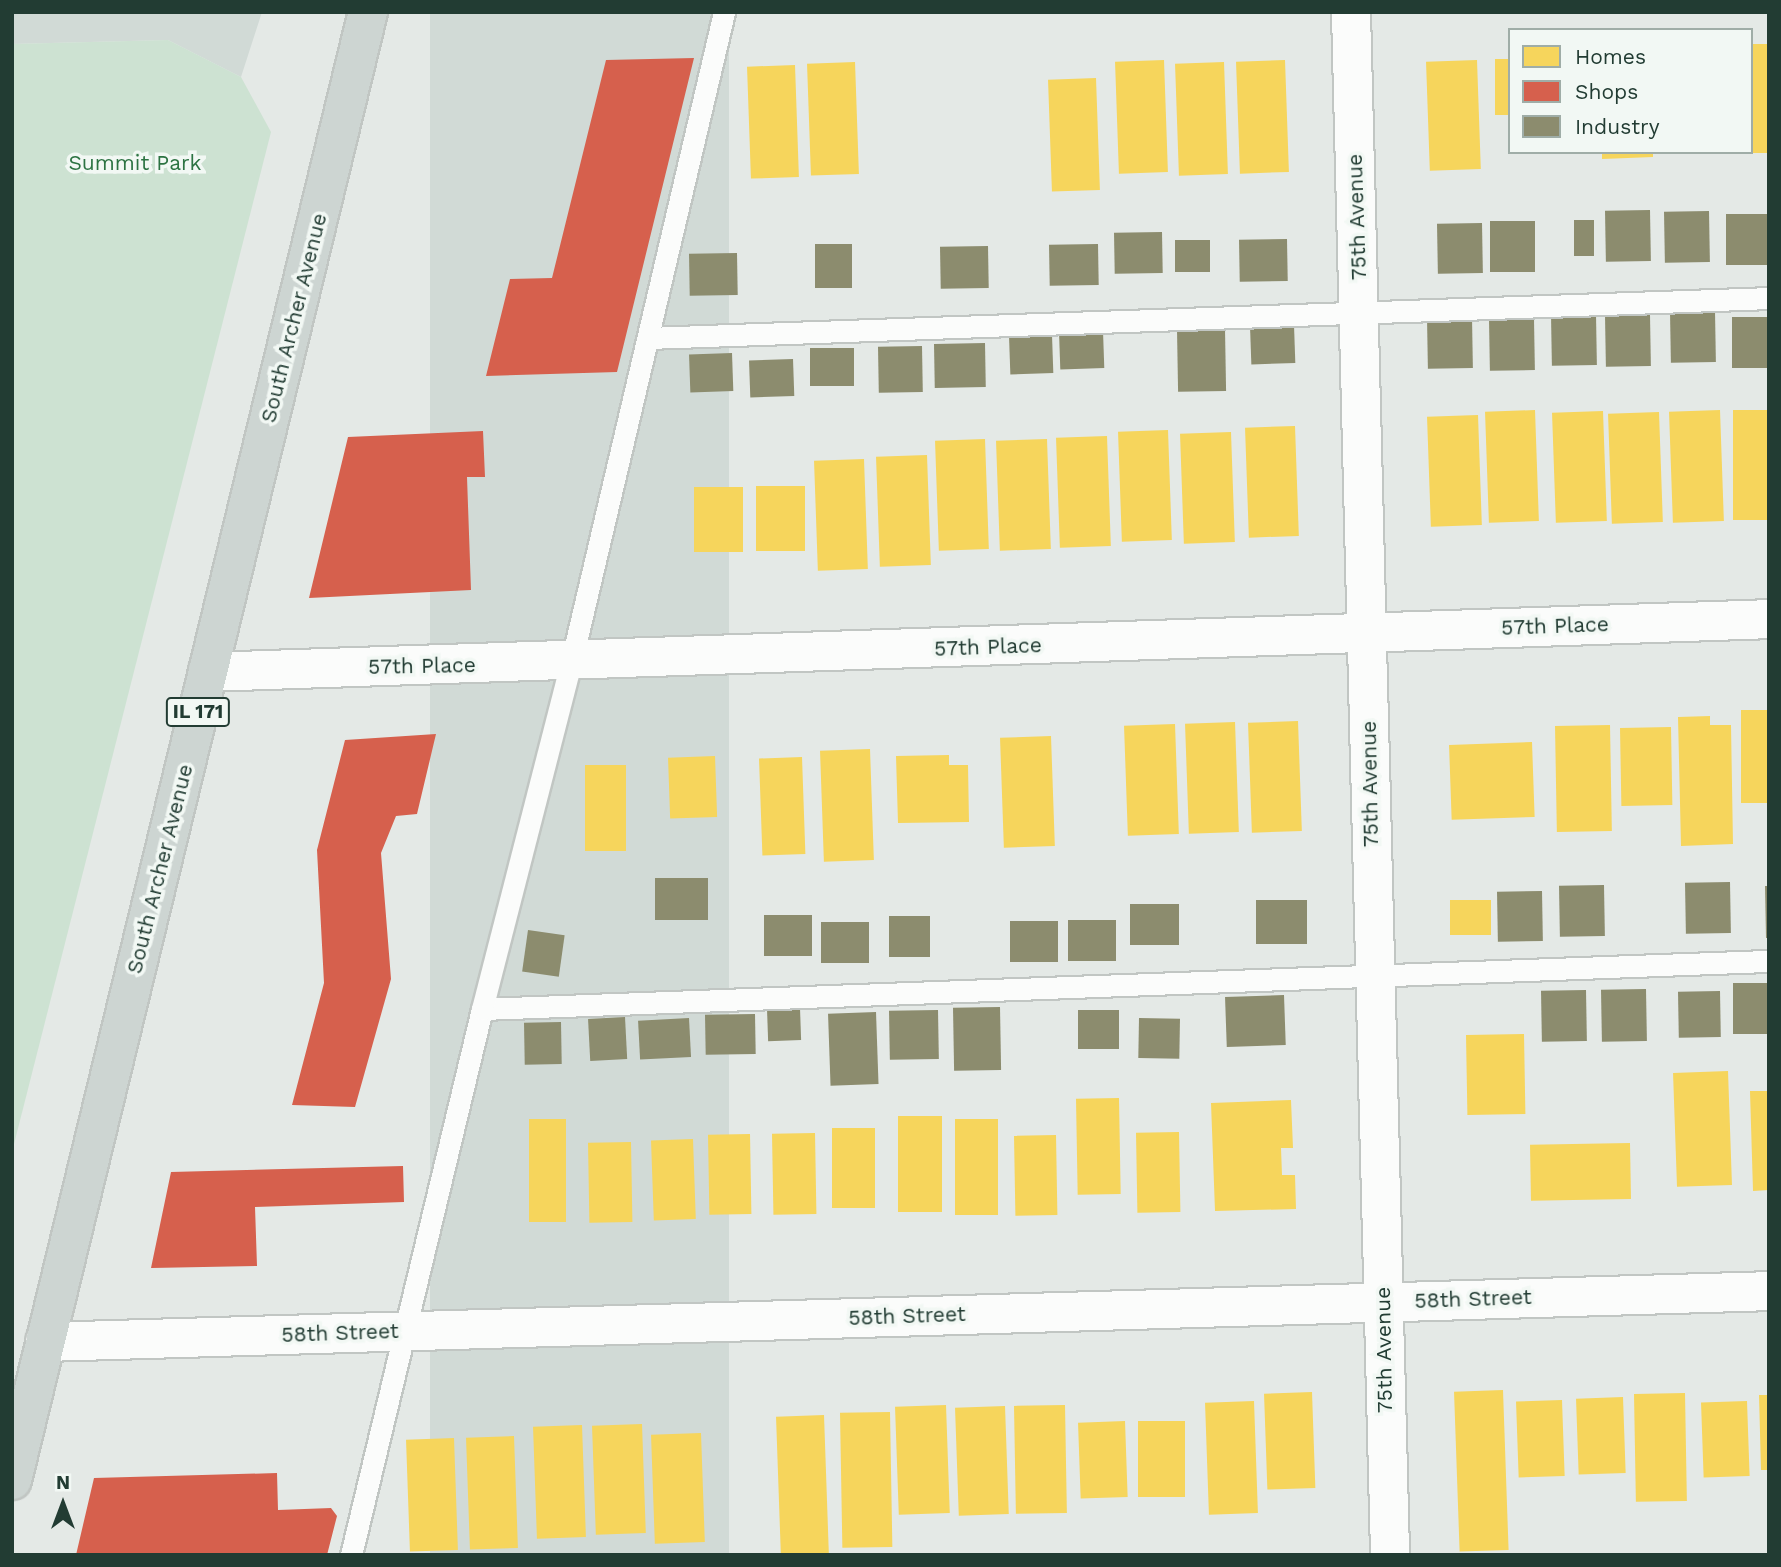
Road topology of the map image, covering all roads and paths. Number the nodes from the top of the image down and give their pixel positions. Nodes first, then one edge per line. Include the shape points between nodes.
1 (368, 12) edge
2 (724, 12) edge
3 (1351, 12) edge
4 (1769, 298) edge
5 (1359, 313) junction
6 (648, 338) junction
7 (1769, 619) edge
8 (1367, 633) junction
9 (570, 663) junction
10 (208, 672) junction
11 (1769, 961) edge
12 (1375, 973) junction
13 (482, 1009) junction
14 (1769, 1291) edge
15 (1383, 1302) junction
16 (403, 1331) junction
17 (45, 1342) junction
18 (21, 1404) edge
19 (12, 1480) edge
20 (351, 1555) edge
21 (1390, 1555) edge

1 - 10 main road, South Archer Avenue / IL 171
2 - 6 lane
3 - 5 street, 75th Avenue
4 - 5 lane
5 - 6 lane
5 - 8 street, 75th Avenue
6 - 9 lane
7 - 8 street, 57th Place
8 - 9 street, 57th Place
8 - 12 street, 75th Avenue
9 - 10 street, 57th Place
9 - 13 lane
10 - 17 main road, South Archer Avenue / IL 171
11 - 12 lane
12 - 13 lane
12 - 15 street, 75th Avenue
13 - 16 lane
14 - 15 street, 58th Street
15 - 16 street, 58th Street
15 - 21 street, 75th Avenue
16 - 17 street, 58th Street
16 - 20 lane
17 - 18 main road, South Archer Avenue / IL 171
18 - 19 main road, South Archer Avenue / IL 171

